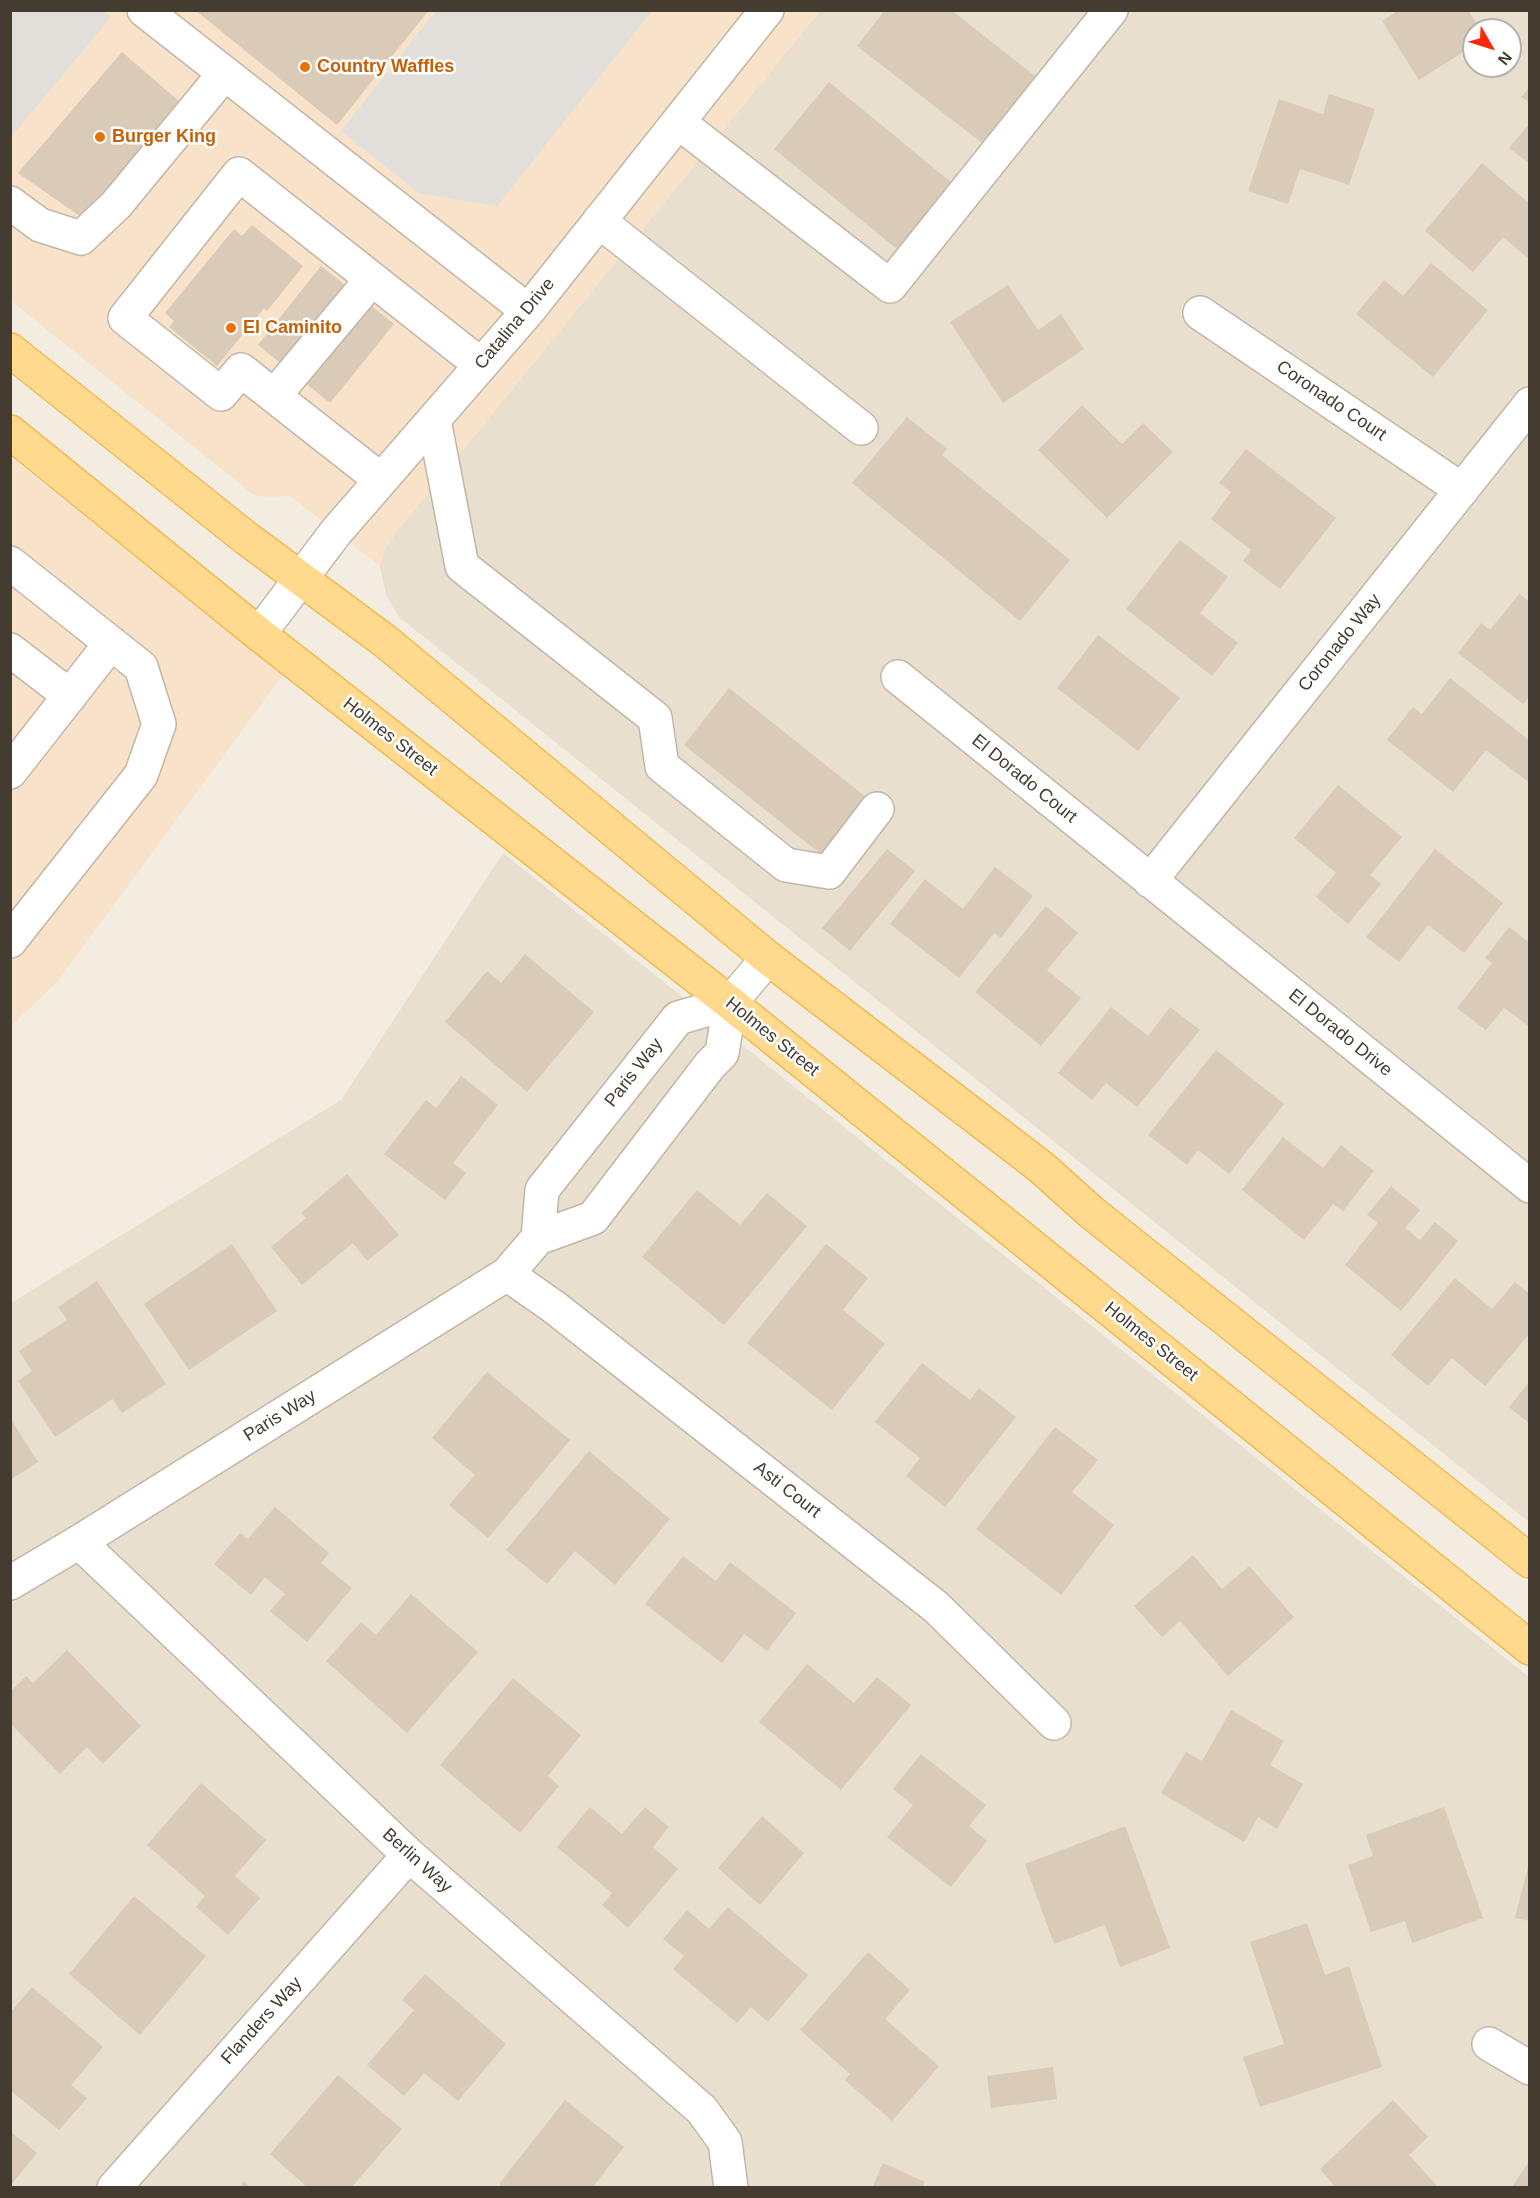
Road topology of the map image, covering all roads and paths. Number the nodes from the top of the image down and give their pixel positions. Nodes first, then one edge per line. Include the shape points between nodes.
1 (144, 10) edge
2 (767, 10) edge
3 (1111, 10) edge
4 (224, 74) junction
5 (678, 122) junction
6 (10, 204) edge
7 (599, 221) junction
8 (372, 279) junction
9 (528, 311) junction
10 (1200, 313) dead end
11 (10, 350) edge
12 (481, 365) junction
13 (274, 396) junction
14 (1530, 404) edge
15 (434, 420) junction
16 (861, 428) dead end
17 (10, 432) edge
18 (381, 480) junction
19 (1462, 490) junction
20 (10, 563) edge
21 (301, 578) junction
22 (259, 634) junction
23 (111, 643) junction
24 (10, 650) edge
25 (898, 677) dead end
26 (70, 696) junction
27 (10, 772) edge
28 (878, 809) dead end
29 (1150, 881) junction
30 (10, 941) edge
31 (768, 958) junction
32 (730, 1003) junction
33 (1528, 1181) edge
34 (538, 1238) junction
35 (507, 1274) junction
36 (79, 1542) junction
37 (1530, 1561) edge
38 (10, 1583) edge
39 (1530, 1648) edge
40 (1054, 1724) dead end
41 (409, 1855) junction
42 (1490, 2044) dead end
43 (1530, 2068) edge
44 (114, 2187) edge
45 (731, 2187) edge

1 - 4 street
2 - 5 street, Catalina Drive
3 - 5 street via 890,286
4 - 6 street via 116,205 81,238 40,225
4 - 9 street
5 - 7 street, Catalina Drive
7 - 9 street, Catalina Drive
7 - 16 street
8 - 12 street
8 - 13 street
8 - 13 street via 238,174 125,318 221,394 241,370
9 - 12 street, Catalina Drive
10 - 19 street, Coronado Court
11 - 21 main road
12 - 15 street, Catalina Drive
13 - 18 street
14 - 19 street, Coronado Way
15 - 18 street, Catalina Drive
15 - 28 street via 462,566 655,718 662,766 786,865 829,872
17 - 22 main road, Holmes Street
18 - 21 street, Catalina Drive
19 - 29 street, Coronado Way
20 - 23 street
21 - 22 street, Catalina Drive
21 - 31 main road via 385,641
22 - 32 main road, Holmes Street
23 - 26 street
23 - 30 street via 141,667 159,724 141,775
24 - 26 street
25 - 29 street, El Dorado Court
26 - 27 street
29 - 33 street, El Dorado Drive
31 - 32 street
31 - 37 main road via 1041,1167 1091,1212
32 - 34 street, Paris Way via 722,1053 592,1218
32 - 34 street, Paris Way via 678,1018 542,1190
32 - 39 main road, Holmes Street
34 - 35 street, Paris Way
35 - 36 street, Paris Way
35 - 40 street, Asti Court via 936,1607
36 - 38 street, Paris Way
36 - 41 street, Berlin Way
41 - 44 street, Flanders Way
41 - 45 street, Berlin Way via 702,2110 725,2142
42 - 43 street

